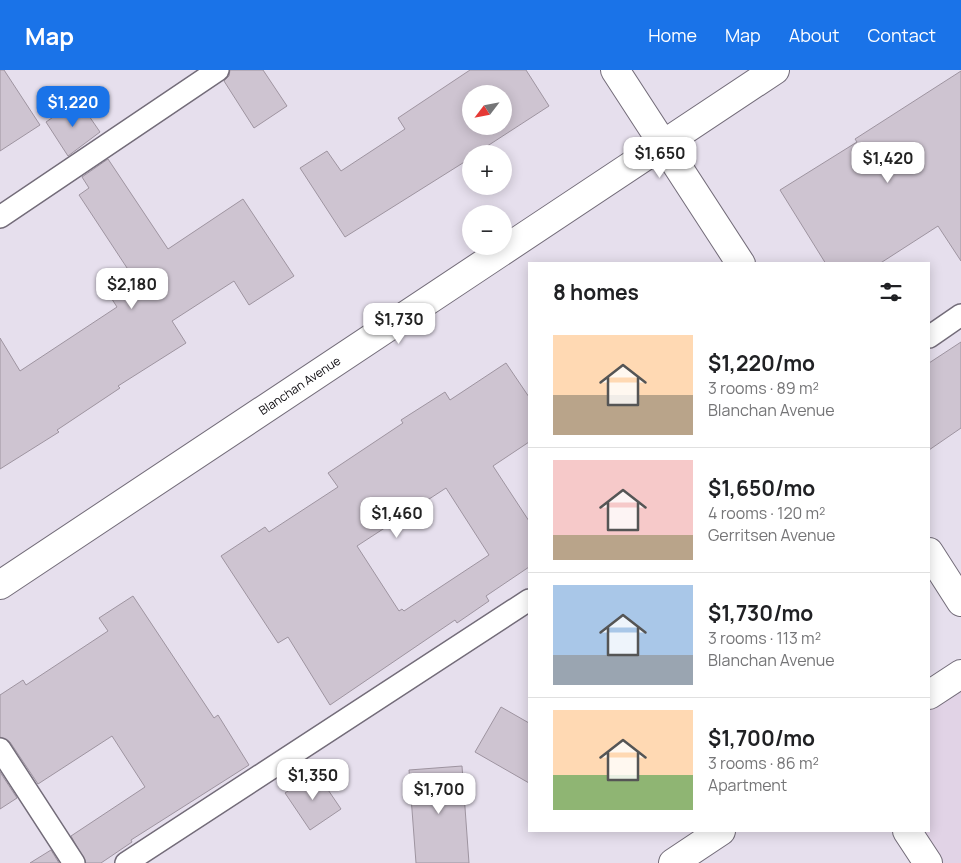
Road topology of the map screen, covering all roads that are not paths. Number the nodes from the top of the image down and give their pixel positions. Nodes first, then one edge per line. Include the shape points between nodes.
1 (218, 70) edge
2 (615, 70) edge
3 (775, 70) edge
4 (663, 144) junction
5 (0, 218) edge
6 (740, 262) edge
7 (961, 315) edge
8 (930, 336) edge
9 (930, 554) edge
10 (0, 585) edge
11 (528, 601) edge
12 (961, 602) edge
13 (961, 674) edge
14 (930, 694) edge
15 (0, 749) edge
16 (719, 832) edge
17 (907, 832) edge
18 (74, 863) edge
19 (126, 863) edge
20 (673, 863) edge
21 (928, 863) edge

1 - 5 lane
2 - 4 street
3 - 4 street, Blanchan Avenue
4 - 6 street
4 - 10 street, Blanchan Avenue
7 - 8 lane
9 - 12 street
11 - 19 lane
13 - 14 street
15 - 18 lane
16 - 20 street
17 - 21 street

